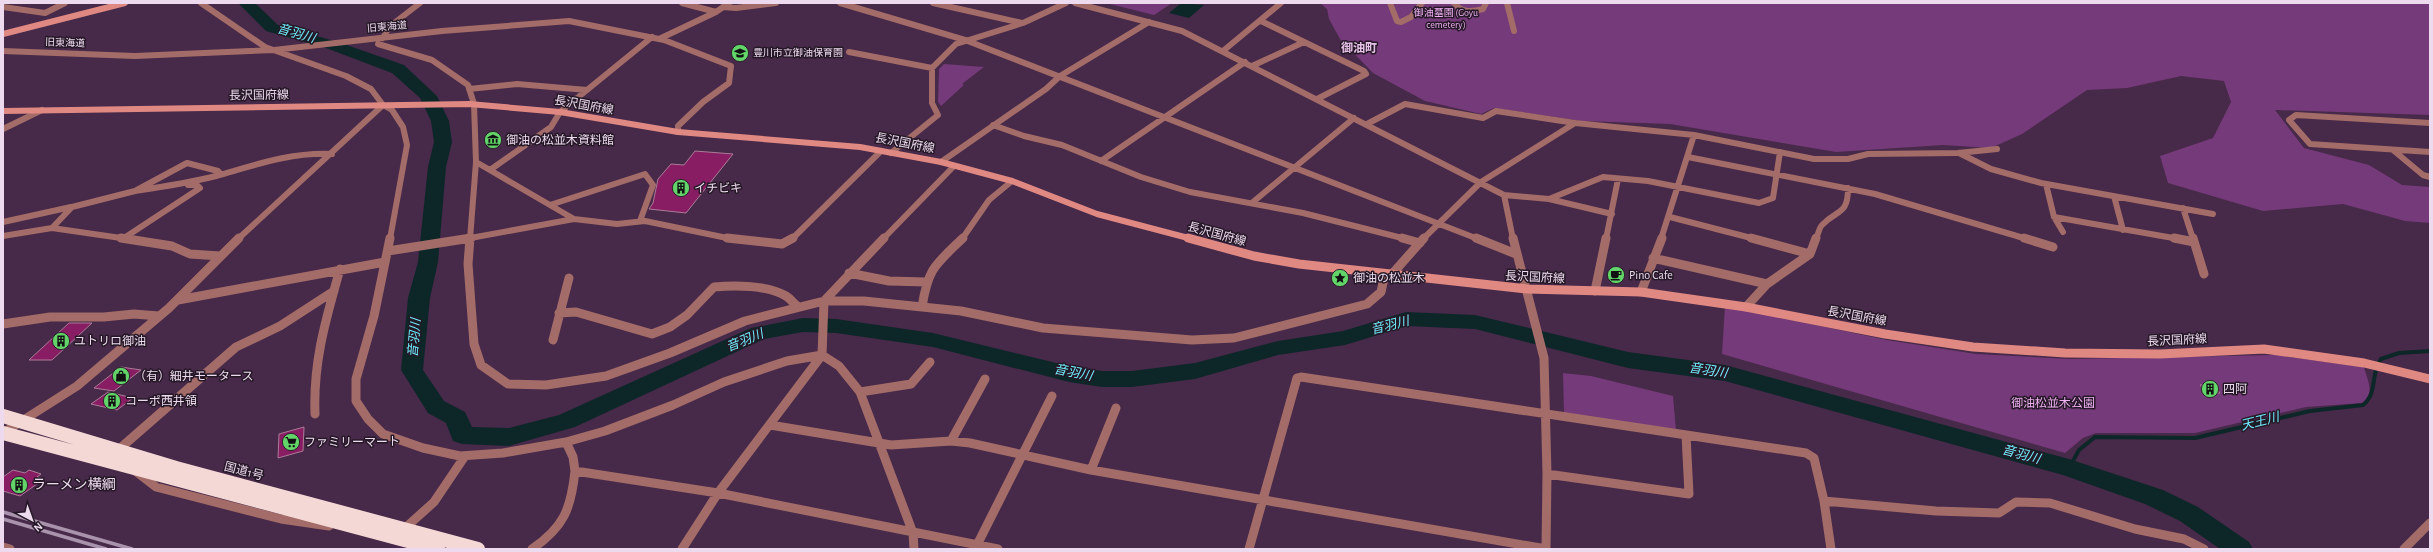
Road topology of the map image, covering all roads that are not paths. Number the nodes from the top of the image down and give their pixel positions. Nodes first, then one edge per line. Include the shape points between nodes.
1 (65, 3) edge
2 (125, 3) edge
3 (201, 3) edge
4 (420, 3) edge
5 (682, 3) edge
6 (776, 3) edge
7 (840, 3) edge
8 (933, 3) edge
9 (1066, 3) edge
10 (1075, 3) edge
11 (1281, 3) edge
12 (1390, 3) edge
13 (1422, 3) edge
14 (1454, 3) edge
15 (1486, 3) edge
16 (1507, 3) edge
17 (726, 5) edge
18 (3, 7) edge
19 (716, 12) junction
20 (1260, 21) junction
21 (1148, 22) junction
22 (1023, 23) junction
23 (1514, 30) dead end
24 (3, 34) edge
25 (383, 38) junction
26 (656, 38) junction
27 (965, 40) junction
28 (1304, 42) junction
29 (378, 44) dead end
30 (274, 50) junction
31 (3, 51) edge
32 (1223, 51) junction
33 (849, 52) dead end
34 (1245, 62) junction
35 (1252, 66) junction
36 (932, 68) junction
37 (1060, 76) junction
38 (469, 89) junction
39 (587, 90) junction
40 (1317, 99) junction
41 (471, 104) junction
42 (383, 105) junction
43 (3, 110) edge
44 (42, 110) junction
45 (560, 112) junction
46 (1164, 117) junction
47 (1354, 118) junction
48 (1575, 122) junction
49 (2430, 123) edge
50 (1366, 124) junction
51 (993, 125) junction
52 (3, 129) edge
53 (678, 132) junction
54 (1694, 135) junction
55 (1997, 149) dead end
56 (2394, 150) junction
57 (881, 151) junction
58 (1780, 152) junction
59 (2430, 152) edge
60 (891, 153) junction
61 (1958, 153) junction
62 (332, 154) junction
63 (1688, 158) junction
64 (1101, 161) junction
65 (476, 162) junction
66 (941, 162) junction
67 (954, 166) junction
68 (1294, 168) junction
69 (490, 170) junction
70 (220, 174) junction
71 (1777, 175) junction
72 (2430, 177) edge
73 (1618, 180) junction
74 (1012, 181) junction
75 (1481, 182) junction
76 (181, 184) junction
77 (2046, 184) junction
78 (1679, 187) junction
79 (1848, 188) junction
80 (135, 191) junction
81 (1504, 195) junction
82 (2114, 196) junction
83 (1549, 199) junction
84 (1253, 202) junction
85 (550, 204) junction
86 (72, 207) junction
87 (2183, 208) junction
88 (1612, 214) junction
89 (2213, 214) dead end
90 (1670, 217) junction
91 (2054, 217) junction
92 (574, 219) junction
93 (640, 221) junction
94 (3, 222) edge
95 (1437, 224) junction
96 (52, 228) junction
97 (2123, 230) junction
98 (2063, 232) dead end
99 (3, 236) edge
100 (124, 238) junction
101 (471, 238) junction
102 (2194, 242) junction
103 (1420, 243) junction
104 (2053, 247) dead end
105 (390, 250) junction
106 (1516, 254) junction
107 (1810, 254) junction
108 (220, 256) junction
109 (1653, 258) junction
110 (385, 262) junction
111 (340, 269) junction
112 (849, 273) junction
113 (1393, 273) junction
114 (2204, 274) dead end
115 (569, 278) dead end
116 (926, 282) junction
117 (1767, 284) junction
118 (1527, 290) junction
119 (334, 291) junction
120 (1595, 291) junction
121 (1641, 292) junction
122 (177, 300) junction
123 (824, 303) junction
124 (1746, 306) junction
125 (922, 307) junction
126 (798, 308) junction
127 (559, 313) junction
128 (159, 316) junction
129 (3, 324) edge
130 (552, 340) dead end
131 (822, 354) junction
132 (930, 362) dead end
133 (985, 379) dead end
134 (2430, 379) edge
135 (860, 392) junction
136 (1052, 396) dead end
137 (1116, 408) dead end
138 (315, 414) dead end
139 (1546, 415) junction
140 (3, 416) edge
141 (21, 421) junction
142 (770, 425) junction
143 (3, 433) edge
144 (1686, 435) junction
145 (951, 441) junction
146 (566, 442) junction
147 (879, 442) junction
148 (117, 451) junction
149 (465, 456) junction
150 (1023, 456) junction
151 (1091, 470) junction
152 (575, 471) junction
153 (1547, 474) junction
154 (718, 493) junction
155 (1262, 500) junction
156 (1824, 500) junction
157 (2430, 522) edge
158 (404, 529) junction
159 (913, 533) junction
160 (978, 545) junction
161 (3, 547) edge
162 (10, 549) edge
163 (438, 549) edge
164 (478, 549) edge
165 (532, 549) edge
166 (682, 549) edge
167 (914, 549) edge
168 (998, 549) edge
169 (1249, 549) edge
170 (1546, 549) edge
171 (1830, 549) edge
172 (2204, 549) edge
173 (2404, 549) edge

1 - 18 street via 45,13
2 - 24 main road
3 - 30 street via 246,35
4 - 25 street via 389,27
5 - 19 street
6 - 17 street via 736,8
7 - 27 street
8 - 22 street
9 - 22 street
10 - 21 street
11 - 20 street
12 - 13 street via 1400,23 1407,21
14 - 15 street via 1469,12 1483,9
16 - 23 street
17 - 19 street
19 - 26 street
20 - 28 street
20 - 32 street
21 - 32 street via 1182,31
21 - 37 street
22 - 27 street
25 - 26 street, 旧東海道 via 570,21
25 - 30 street, 旧東海道
26 - 39 street
26 - 53 street, 旧東海道 via 732,66 729,83 702,102 678,126
27 - 36 street via 956,44
27 - 37 street
28 - 35 street
28 - 40 street via 1366,74
29 - 38 street via 432,60 459,77
30 - 31 street, 旧東海道 via 135,56
30 - 42 street via 346,76 371,89
32 - 34 street
33 - 36 street via 867,58 888,59
34 - 35 street
34 - 46 street
35 - 40 street
36 - 60 street via 932,103 938,114
37 - 46 street
37 - 51 street via 1046,89
38 - 39 street via 517,84
38 - 41 street
39 - 45 street
40 - 47 street
41 - 42 main road, 長沢国府線
41 - 45 main road, 長沢国府線
41 - 65 street
42 - 44 main road, 長沢国府線
42 - 62 street
42 - 105 street via 392,110 403,127 407,145
43 - 44 main road, 長沢国府線
44 - 52 street
45 - 53 main road, 長沢国府線
45 - 69 street via 551,127
46 - 64 street
46 - 68 street
47 - 50 street
47 - 68 street
48 - 50 street via 1496,111 1483,118 1405,104
48 - 54 street
48 - 75 street
49 - 56 street via 2296,115 2289,120 2310,144
50 - 75 street
51 - 64 street via 1062,145
51 - 66 street
53 - 57 main road, 長沢国府線
54 - 58 street
54 - 63 street
55 - 61 street
56 - 59 street
56 - 72 street via 2423,175
57 - 60 main road, 長沢国府線
57 - 93 street via 790,241 782,244 735,240 671,225
58 - 61 street via 1814,159 1848,159 1868,154
58 - 71 street
60 - 66 main road, 長沢国府線
61 - 77 street via 1991,169
62 - 70 street via 294,154
62 - 108 street
63 - 71 street
63 - 78 street
64 - 84 street via 1190,192
65 - 69 street
65 - 101 street
66 - 67 main road, 長沢国府線
67 - 74 main road, 長沢国府線
67 - 112 street
68 - 84 street
68 - 95 street
69 - 85 street
70 - 76 street
70 - 80 street via 218,171 182,164
71 - 78 street via 1773,198 1758,203
71 - 79 street
73 - 78 street via 1648,181
73 - 83 street via 1603,177
73 - 88 street
74 - 113 main road, 長沢国府線 via 1097,214 1254,256 1299,264
74 - 116 street via 989,200 964,237 934,266
75 - 81 street
75 - 95 street
76 - 80 street
76 - 100 street via 197,185 200,188
77 - 82 street
77 - 91 street
78 - 90 street
79 - 104 street
79 - 107 street via 1848,198 1842,212 1821,226
80 - 86 street
81 - 83 street
81 - 106 street
82 - 87 street
82 - 97 street
83 - 88 street
84 - 103 street via 1369,228
85 - 92 street
85 - 93 street via 645,174 653,184
86 - 94 street
86 - 96 street
87 - 89 street
87 - 102 street
88 - 120 street
90 - 107 street
90 - 109 street
91 - 97 street
91 - 98 street
92 - 93 street via 617,224
92 - 101 street
95 - 103 street
95 - 106 street
96 - 99 street
96 - 100 street
97 - 102 street
100 - 108 street via 172,246 190,254
101 - 105 street
101 - 126 street via 468,264 474,344 481,365 508,384 546,385 606,376 670,353 745,321
102 - 114 street
103 - 113 street
105 - 110 street
106 - 118 street
107 - 117 street
108 - 122 street
109 - 117 street
109 - 121 street
110 - 111 street
110 - 149 street via 374,316 356,379 356,400 368,419 383,434 423,448
111 - 119 street
111 - 122 street
112 - 116 street via 889,281
112 - 123 street
113 - 118 main road, 長沢国府線
113 - 125 street via 1384,278 1380,292 1367,304 1234,338 1192,340 1043,328 960,311
115 - 127 street
116 - 125 street
117 - 124 street
118 - 120 main road, 長沢国府線
118 - 139 street via 1544,358
119 - 138 street via 322,334 314,383
119 - 148 street via 280,326 236,347
120 - 121 main road, 長沢国府線
121 - 124 main road, 長沢国府線
122 - 128 street
123 - 125 street via 864,301
123 - 126 street
123 - 131 street
124 - 134 main road, 長沢国府線 via 1885,334 1973,347 2073,354 2160,354 2264,349 2364,363
126 - 127 street via 786,296 759,289 724,285 714,287 698,308 662,332 652,334 576,312
127 - 130 street
128 - 129 street via 134,314 50,318
128 - 141 street via 77,386
131 - 135 street via 839,366
131 - 142 street
131 - 146 street via 787,361 724,382 605,431
132 - 135 street via 911,384
133 - 145 street
135 - 147 street
136 - 150 street
137 - 151 street
139 - 144 street
139 - 153 street
139 - 155 street via 1297,378
140 - 141 highway, 国道1号
141 - 143 street
141 - 148 highway, 国道1号
142 - 147 street
142 - 154 street
143 - 163 highway
144 - 153 street via 1689,494
144 - 156 street via 1806,453 1814,458
145 - 147 street via 891,445
145 - 150 street
146 - 149 street via 503,453
146 - 152 street via 573,457
147 - 159 street
148 - 158 highway, 国道1号
149 - 158 street via 434,502
150 - 151 street
150 - 160 street
151 - 155 street
152 - 154 street
152 - 165 street via 572,499 561,526
153 - 170 street
154 - 159 street
154 - 166 street
155 - 169 street
155 - 170 street
156 - 171 street
156 - 172 street via 1936,511 1999,513 2016,502 2050,503 2135,529 2184,539
157 - 173 street
158 - 164 highway, 国道1号
159 - 160 street
159 - 167 street
160 - 168 street
161 - 162 street

